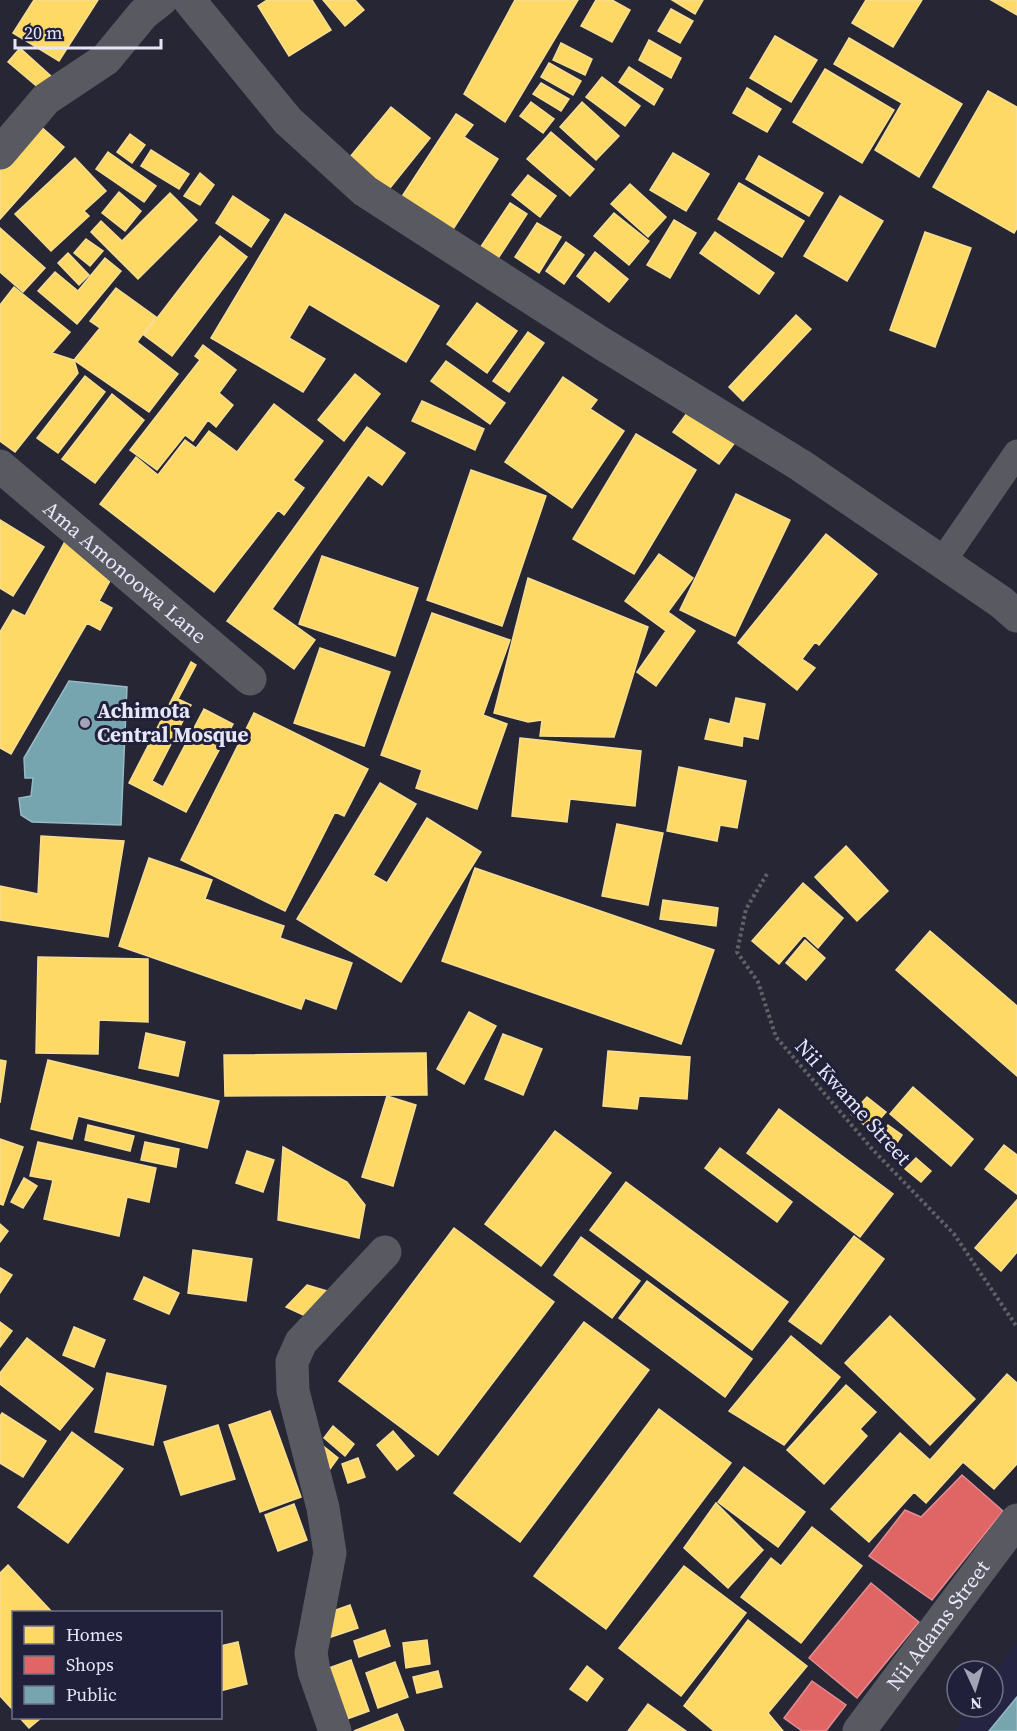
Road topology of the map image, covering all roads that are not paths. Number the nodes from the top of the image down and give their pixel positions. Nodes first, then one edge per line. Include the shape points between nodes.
1 (160, 0) edge
2 (189, 0) edge
3 (0, 153) edge
4 (1017, 453) edge
5 (0, 466) edge
6 (942, 562) junction
7 (1017, 616) edge
8 (250, 679) dead end
9 (385, 1252) dead end
10 (1017, 1520) edge
11 (335, 1731) edge
12 (859, 1731) edge

1 - 3 street via 143,14 106,59 46,99
2 - 6 street via 288,121 364,191 800,465
4 - 6 lane
5 - 8 street, Ama Amonoowa Lane
6 - 7 street
9 - 11 street via 301,1342 292,1362 293,1391 323,1508 330,1553 311,1653
10 - 12 street, Nii Adams Street

